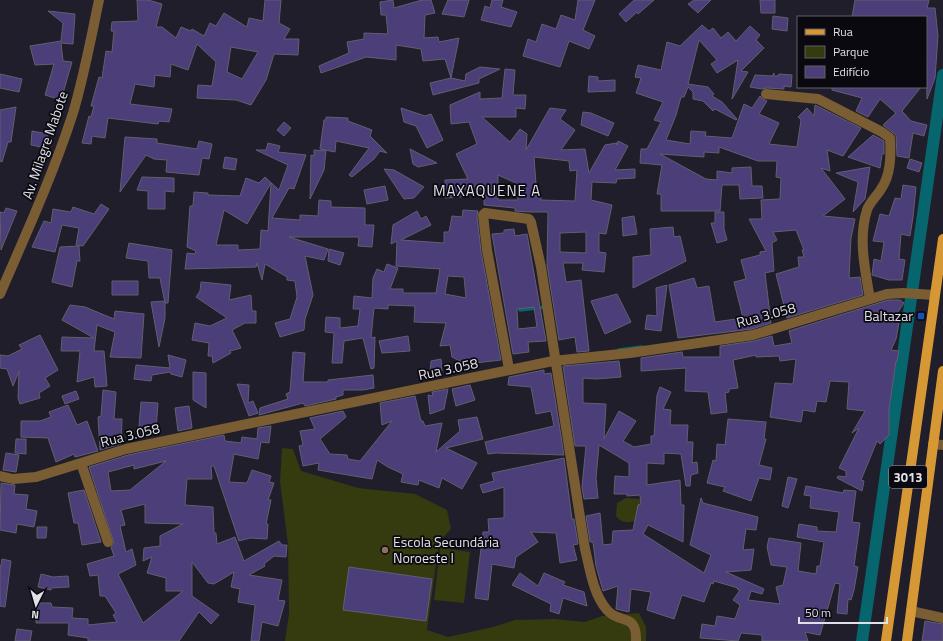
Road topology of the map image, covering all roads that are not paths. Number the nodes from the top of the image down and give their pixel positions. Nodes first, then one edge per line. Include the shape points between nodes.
1 (99, 0) edge
2 (766, 94) dead end
3 (943, 240) edge
4 (0, 294) edge
5 (934, 295) junction
6 (870, 299) junction
7 (555, 360) junction
8 (509, 369) junction
9 (943, 371) edge
10 (938, 444) edge
11 (81, 463) junction
12 (0, 476) edge
13 (108, 542) dead end
14 (911, 611) junction
15 (943, 618) edge
16 (636, 641) edge
17 (886, 641) edge
18 (907, 641) edge

1 - 4 street, Av. Milagre Mabote via 73,112 56,161
2 - 6 street via 818,99 890,138 888,175 882,189 867,209 864,230 862,258
3 - 5 main road
5 - 6 street, Rua 3.058 via 903,293
5 - 17 main road, 3013
6 - 7 street, Rua 3.058 via 753,335 630,353
7 - 8 street, Rua 3.058
7 - 8 street via 541,267 531,222 520,217 485,213 482,215 486,250
7 - 16 street via 585,549 592,577 608,612 633,624
8 - 11 street, Rua 3.058 via 141,446
9 - 10 main road, 3013
10 - 14 main road, 3013
11 - 12 street, Rua 3.058 via 36,477 13,479
11 - 13 street
14 - 15 street
14 - 18 main road, 3013

